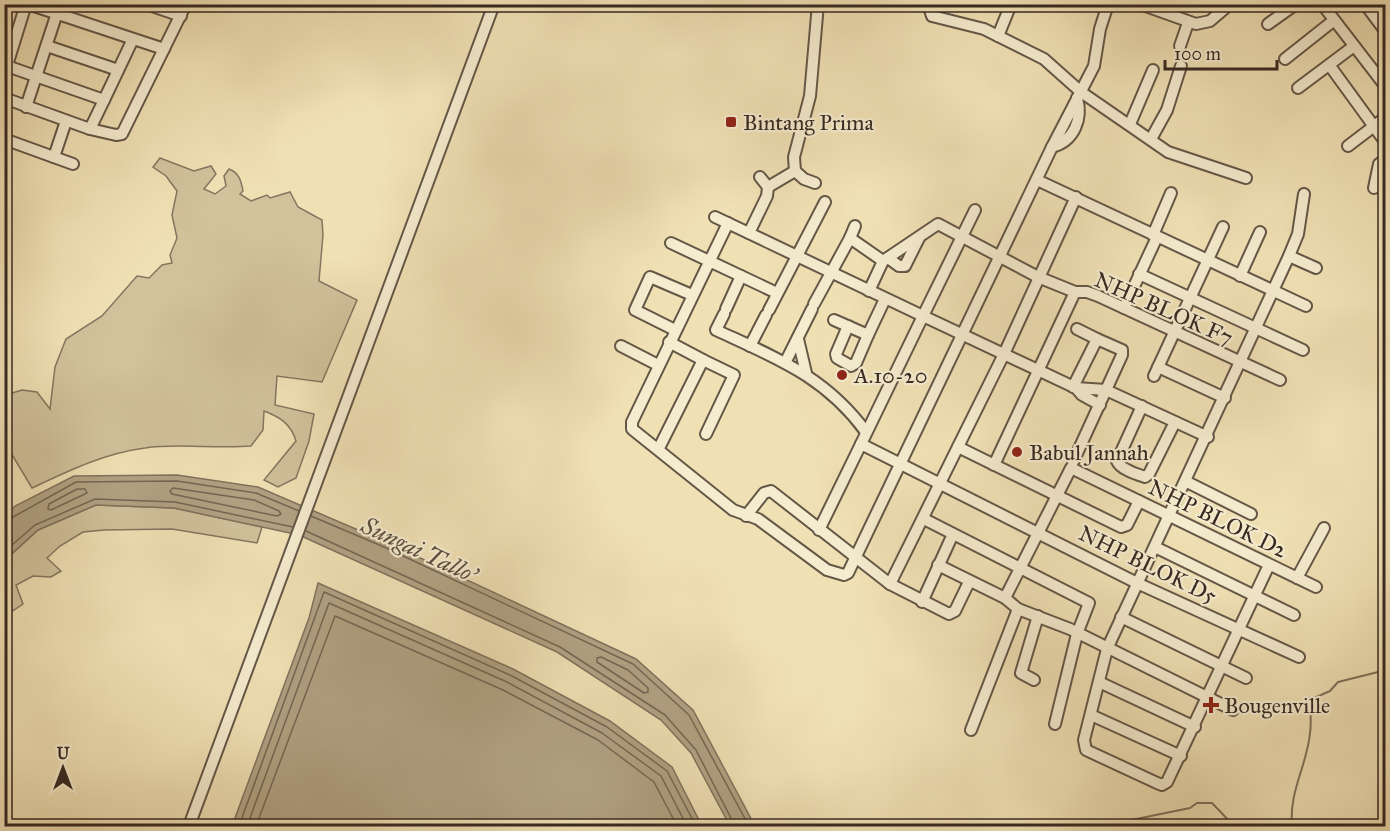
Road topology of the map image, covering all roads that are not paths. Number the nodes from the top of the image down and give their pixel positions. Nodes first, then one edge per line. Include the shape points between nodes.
1 (27, 4) edge
2 (146, 4) edge
3 (186, 4) edge
4 (494, 4) edge
5 (818, 4) edge
6 (928, 4) edge
7 (1011, 4) edge
8 (1108, 4) edge
9 (1140, 4) edge
10 (1230, 4) edge
11 (1296, 4) edge
12 (1322, 4) edge
13 (1365, 4) edge
14 (58, 9) edge
15 (181, 16) junction
16 (1333, 21) junction
17 (1188, 23) junction
18 (1268, 24) dead end
19 (1386, 32) edge
20 (998, 36) junction
21 (133, 39) junction
22 (47, 46) junction
23 (1180, 46) dead end
24 (1354, 46) junction
25 (164, 49) junction
26 (1285, 59) dead end
27 (1181, 66) dead end
28 (1330, 66) junction
29 (6, 69) edge
30 (118, 70) junction
31 (1153, 70) dead end
32 (38, 76) junction
33 (1384, 81) edge
34 (1298, 88) dead end
35 (1079, 95) junction
36 (4, 98) edge
37 (104, 100) junction
38 (26, 106) junction
39 (1386, 117) edge
40 (66, 121) junction
41 (1130, 124) junction
42 (1374, 126) junction
43 (90, 129) junction
44 (4, 139) edge
45 (1151, 140) junction
46 (1386, 142) edge
47 (1348, 146) dead end
48 (54, 157) junction
49 (1384, 160) edge
50 (73, 165) dead end
51 (795, 171) junction
52 (760, 177) dead end
53 (1246, 178) dead end
54 (1037, 180) junction
55 (815, 183) dead end
56 (768, 187) junction
57 (1374, 188) dead end
58 (1171, 193) dead end
59 (1304, 194) dead end
60 (1077, 197) junction
61 (825, 202) dead end
62 (975, 210) dead end
63 (715, 217) dead end
64 (728, 223) junction
65 (855, 226) dead end
66 (1223, 227) dead end
67 (1260, 232) dead end
68 (749, 233) junction
69 (962, 236) junction
70 (1155, 236) junction
71 (850, 238) junction
72 (671, 243) dead end
73 (796, 256) junction
74 (1289, 256) junction
75 (1001, 257) junction
76 (709, 260) junction
77 (886, 260) junction
78 (1206, 260) junction
79 (1316, 268) dead end
80 (830, 273) junction
81 (1139, 274) junction
82 (741, 276) junction
83 (1240, 276) junction
84 (1038, 277) junction
85 (869, 291) junction
86 (1075, 292) junction
87 (1273, 292) junction
88 (777, 293) junction
89 (692, 295) junction
90 (1189, 297) junction
91 (885, 299) junction
92 (1306, 306) dead end
93 (1124, 308) junction
94 (923, 316) junction
95 (834, 320) dead end
96 (848, 326) junction
97 (1077, 329) dead end
98 (1256, 329) junction
99 (675, 330) junction
100 (1174, 332) junction
101 (964, 333) junction
102 (868, 335) junction
103 (798, 339) junction
104 (1097, 339) junction
105 (669, 342) junction
106 (621, 346) dead end
107 (750, 346) junction
108 (1303, 350) dead end
109 (1004, 354) junction
110 (703, 360) junction
111 (786, 362) junction
112 (1241, 364) junction
113 (658, 365) junction
114 (1038, 372) junction
115 (806, 373) junction
116 (1280, 380) dead end
117 (1075, 387) junction
118 (1106, 390) junction
119 (1226, 398) junction
120 (1100, 405) junction
121 (1142, 406) junction
122 (852, 414) junction
123 (874, 417) junction
124 (1175, 422) junction
125 (866, 432) junction
126 (706, 434) dead end
127 (1208, 438) junction
128 (861, 444) junction
129 (958, 447) junction
130 (659, 448) junction
131 (900, 465) junction
132 (994, 465) junction
133 (1072, 465) junction
134 (1187, 482) junction
135 (940, 485) junction
136 (1056, 496) junction
137 (1139, 501) junction
138 (1251, 514) dead end
139 (746, 516) junction
140 (1170, 517) junction
141 (924, 519) junction
142 (1324, 528) dead end
143 (819, 530) junction
144 (1040, 533) junction
145 (953, 534) junction
146 (1155, 547) junction
147 (855, 559) junction
148 (938, 564) junction
149 (1269, 565) junction
150 (1019, 566) junction
151 (1297, 578) junction
152 (969, 582) junction
153 (888, 583) junction
154 (1137, 584) junction
155 (1316, 587) dead end
156 (1254, 593) junction
157 (1005, 598) junction
158 (922, 602) junction
159 (1018, 609) junction
160 (1294, 615) dead end
161 (1038, 616) junction
162 (1121, 617) junction
163 (1239, 629) junction
164 (1077, 634) junction
165 (1107, 649) junction
166 (1299, 657) dead end
167 (1221, 667) junction
168 (1246, 678) dead end
169 (1034, 680) dead end
170 (1099, 682) junction
171 (1209, 697) junction
172 (1233, 710) dead end
173 (1091, 715) junction
174 (1055, 724) dead end
175 (1195, 727) junction
176 (971, 730) dead end
177 (1181, 756) junction
178 (189, 826) edge

1 - 14 street
1 - 29 street
2 - 15 street
3 - 15 street
4 - 178 street
5 - 51 street via 812,85 794,150
6 - 20 street via 932,16
7 - 20 street
8 - 35 street via 1096,59
9 - 17 street
10 - 17 street via 1210,21
11 - 18 street
12 - 16 street
13 - 19 street
14 - 21 street
14 - 22 street
15 - 25 street
16 - 24 street
16 - 26 street
17 - 23 street
20 - 35 street via 1054,66
21 - 25 street
21 - 30 street
22 - 30 street
22 - 32 street
24 - 28 street
24 - 33 street
25 - 43 street via 122,134
27 - 45 street via 1167,110
28 - 34 street
28 - 42 street
29 - 32 street
30 - 37 street
31 - 41 street
32 - 37 street
32 - 38 street
35 - 41 street
35 - 54 street
36 - 38 street
37 - 43 street
38 - 40 street
39 - 42 street
40 - 43 street
40 - 48 street
41 - 45 street
42 - 46 street
42 - 47 street
44 - 48 street
45 - 53 street via 1168,152
48 - 50 street
49 - 57 street via 1378,167
51 - 55 street
51 - 56 street
52 - 56 street
54 - 60 street
54 - 75 street
56 - 68 street
58 - 70 street
59 - 74 street via 1298,234
60 - 70 street
60 - 84 street
61 - 73 street
62 - 69 street
63 - 64 street
64 - 68 street
64 - 76 street
65 - 71 street
66 - 78 street
67 - 83 street
68 - 73 street
69 - 75 street
69 - 77 street via 938,224
69 - 94 street
70 - 78 street
70 - 81 street
71 - 77 street
71 - 80 street
72 - 76 street
73 - 80 street
73 - 88 street
74 - 79 street
74 - 87 street
75 - 84 street
75 - 101 street
76 - 82 street
76 - 89 street
77 - 85 street
78 - 83 street
78 - 90 street
80 - 85 street
80 - 103 street
81 - 90 street
81 - 93 street
82 - 88 street
82 - 107 street via 716,330
83 - 87 street
84 - 86 street
84 - 109 street
85 - 91 street
86 - 93 street, NHP BLOK F7 via 1087,292
86 - 114 street, NHP BLOK F7
87 - 92 street
87 - 98 street
88 - 107 street
89 - 99 street
89 - 99 street via 650,278 635,310
90 - 98 street
90 - 100 street
91 - 94 street
91 - 102 street
93 - 100 street, NHP BLOK F7
94 - 101 street
94 - 123 street
95 - 96 street
96 - 102 street
96 - 102 street via 836,354 851,366
97 - 104 street
98 - 108 street
98 - 112 street
99 - 105 street
100 - 112 street, NHP BLOK F7
100 - 119 street via 1156,371
101 - 109 street
101 - 131 street
103 - 111 street
103 - 115 street
104 - 117 street
104 - 118 street via 1123,352
105 - 110 street
105 - 113 street
106 - 113 street
107 - 111 street
109 - 114 street
109 - 129 street
110 - 126 street via 735,372
110 - 130 street
111 - 115 street
112 - 116 street, NHP BLOK F7
112 - 119 street
113 - 130 street via 631,426
114 - 117 street
114 - 132 street, NHP BLOK F7
115 - 122 street
117 - 118 street
117 - 120 street
118 - 120 street
118 - 121 street
119 - 127 street
120 - 133 street
121 - 124 street
121 - 124 street via 1117,461 1138,475 1149,474
122 - 123 street
122 - 125 street
123 - 125 street
124 - 127 street
125 - 128 street
127 - 134 street
128 - 131 street, NHP BLOK D5
128 - 143 street
129 - 132 street
129 - 135 street
130 - 139 street via 732,510
131 - 135 street, NHP BLOK D5
131 - 147 street
132 - 136 street
133 - 136 street
133 - 137 street, NHP BLOK D2
134 - 138 street
134 - 140 street
135 - 141 street
135 - 144 street, NHP BLOK D5
136 - 137 street via 1121,527 1128,525
136 - 144 street
137 - 140 street, NHP BLOK D2
139 - 143 street via 764,493 771,491
139 - 147 street via 761,520 835,574 848,573
140 - 146 street
140 - 149 street, NHP BLOK D2
141 - 145 street
141 - 153 street
142 - 151 street
143 - 147 street
144 - 150 street
144 - 154 street, NHP BLOK D5
145 - 148 street
145 - 150 street
146 - 154 street
146 - 156 street
147 - 153 street
148 - 152 street
148 - 158 street
149 - 151 street, NHP BLOK D2
149 - 156 street
150 - 157 street
150 - 164 street via 1089,603
151 - 155 street, NHP BLOK D2
152 - 157 street
152 - 158 street via 952,614
153 - 158 street
154 - 162 street
154 - 163 street, NHP BLOK D5
156 - 160 street
156 - 163 street
157 - 159 street
159 - 161 street
159 - 176 street
161 - 164 street
161 - 169 street via 1021,673
162 - 165 street
162 - 167 street
163 - 166 street, NHP BLOK D5
163 - 167 street
164 - 165 street
164 - 174 street
165 - 170 street
165 - 171 street
167 - 168 street
167 - 171 street
170 - 173 street
170 - 175 street
171 - 172 street
171 - 175 street
173 - 177 street
173 - 177 street via 1084,740 1091,754 1162,785
175 - 177 street

